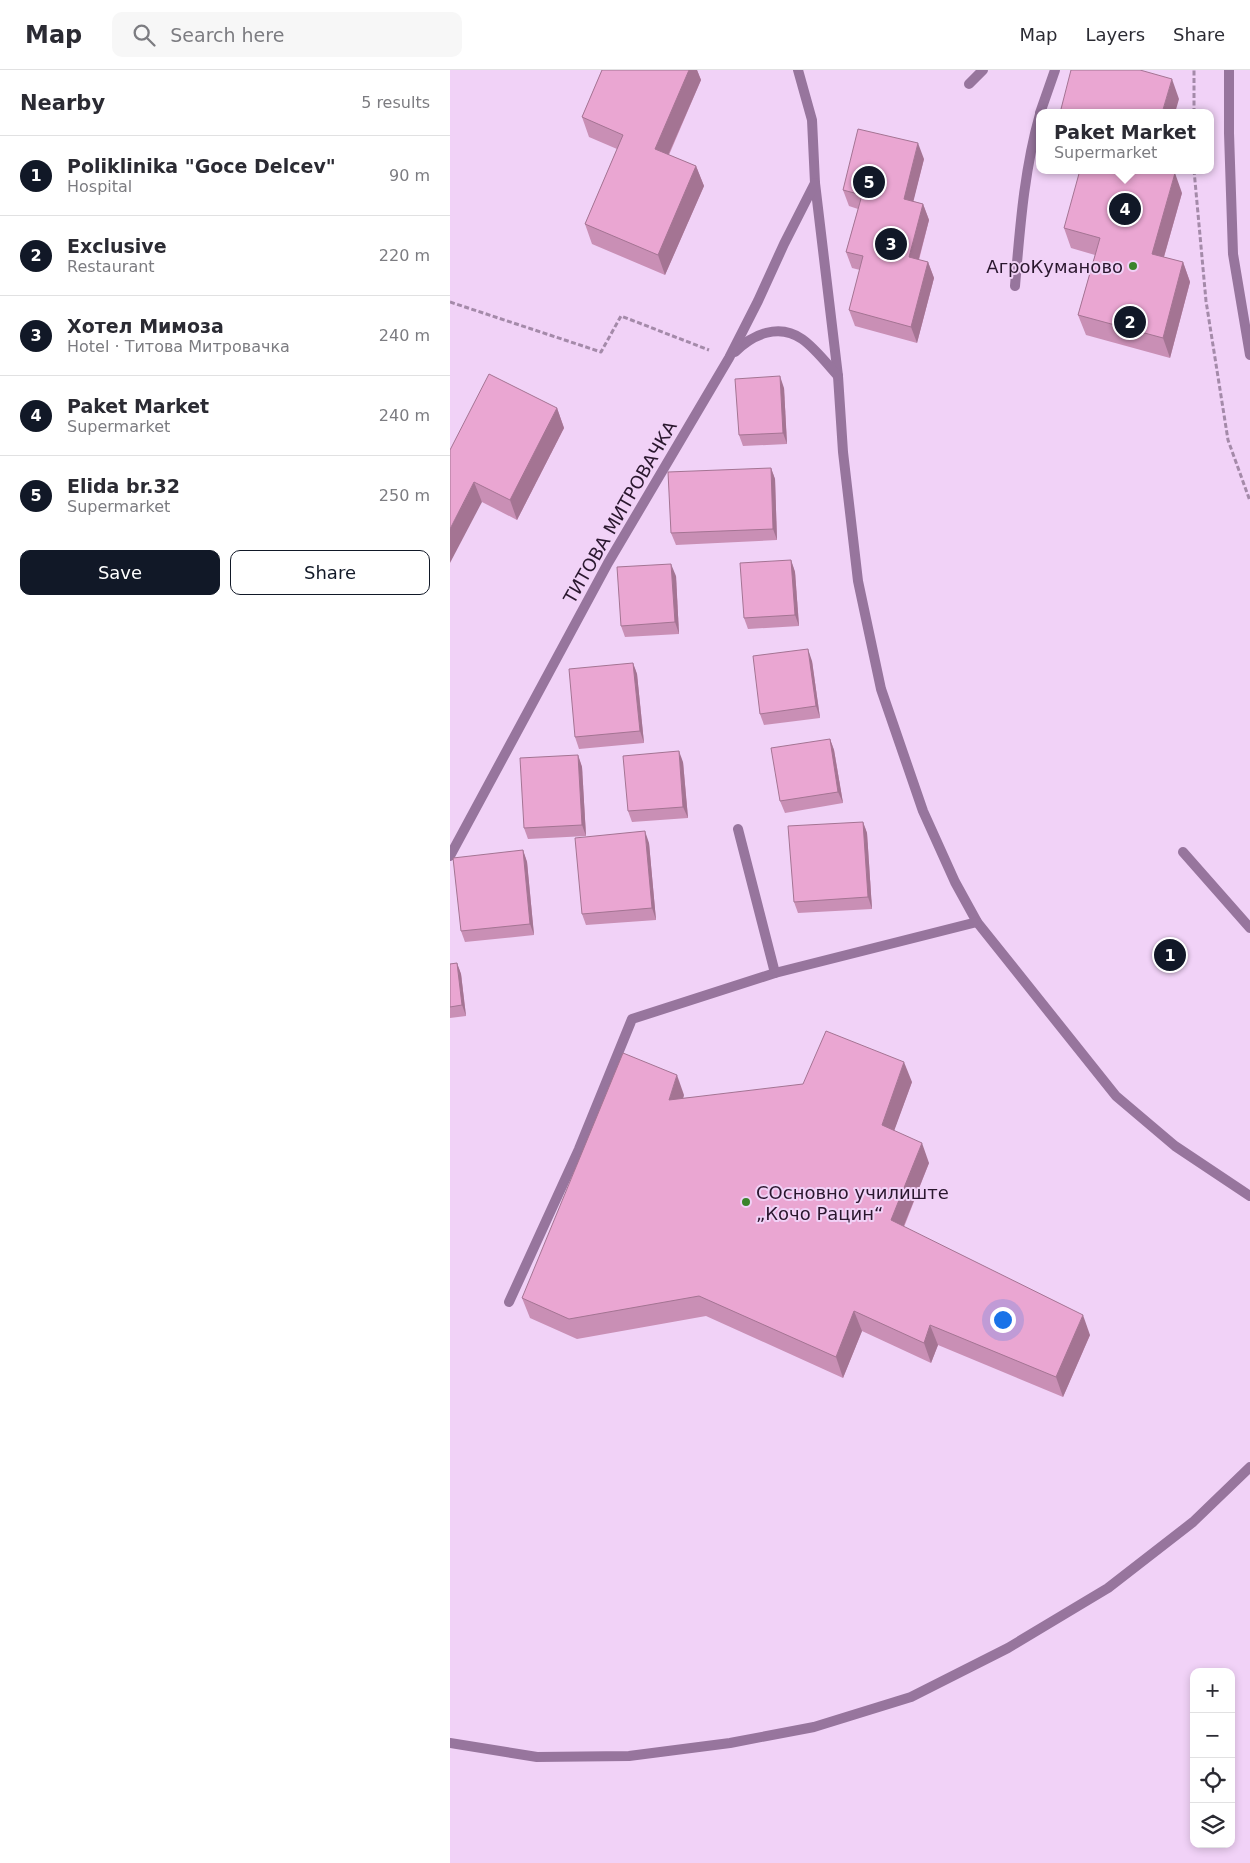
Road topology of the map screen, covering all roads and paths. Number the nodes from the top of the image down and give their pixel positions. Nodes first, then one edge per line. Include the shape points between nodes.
1 (798, 70) edge
2 (983, 70) edge
3 (1055, 70) edge
4 (1194, 70) edge
5 (1229, 70) edge
6 (969, 84) dead end
7 (1041, 109) edge
8 (1194, 109) edge
9 (1036, 128) edge
10 (1194, 174) edge
11 (815, 183) junction
12 (1015, 286) dead end
13 (450, 302) edge
14 (1250, 355) edge
15 (729, 358) junction
16 (838, 376) junction
17 (1250, 501) edge
18 (738, 829) dead end
19 (1183, 852) dead end
20 (450, 856) edge
21 (977, 922) junction
22 (1250, 928) edge
23 (775, 973) junction
24 (1250, 1196) edge
25 (509, 1302) dead end
26 (1250, 1467) edge
27 (450, 1743) edge

1 - 11 street via 812,120
2 - 6 street
3 - 7 street
4 - 8 path
5 - 14 street via 1234,254
9 - 12 street via 1024,184
10 - 17 path via 1206,301 1228,440
11 - 15 street, ТИТОВА МИТРОВАЧКА
11 - 16 street
13 - 15 path via 601,352 620,316
15 - 16 street via 756,336 777,331 790,333 803,339
15 - 20 street, ТИТОВА МИТРОВАЧКА via 608,564
16 - 21 street via 858,581 882,689 923,811
18 - 23 street
19 - 22 street
21 - 23 street
21 - 24 street via 1116,1096 1174,1146
23 - 25 street via 632,1019 579,1149
26 - 27 street via 1193,1522 1108,1588 1008,1648 911,1697 814,1727 730,1743 629,1756 537,1757

